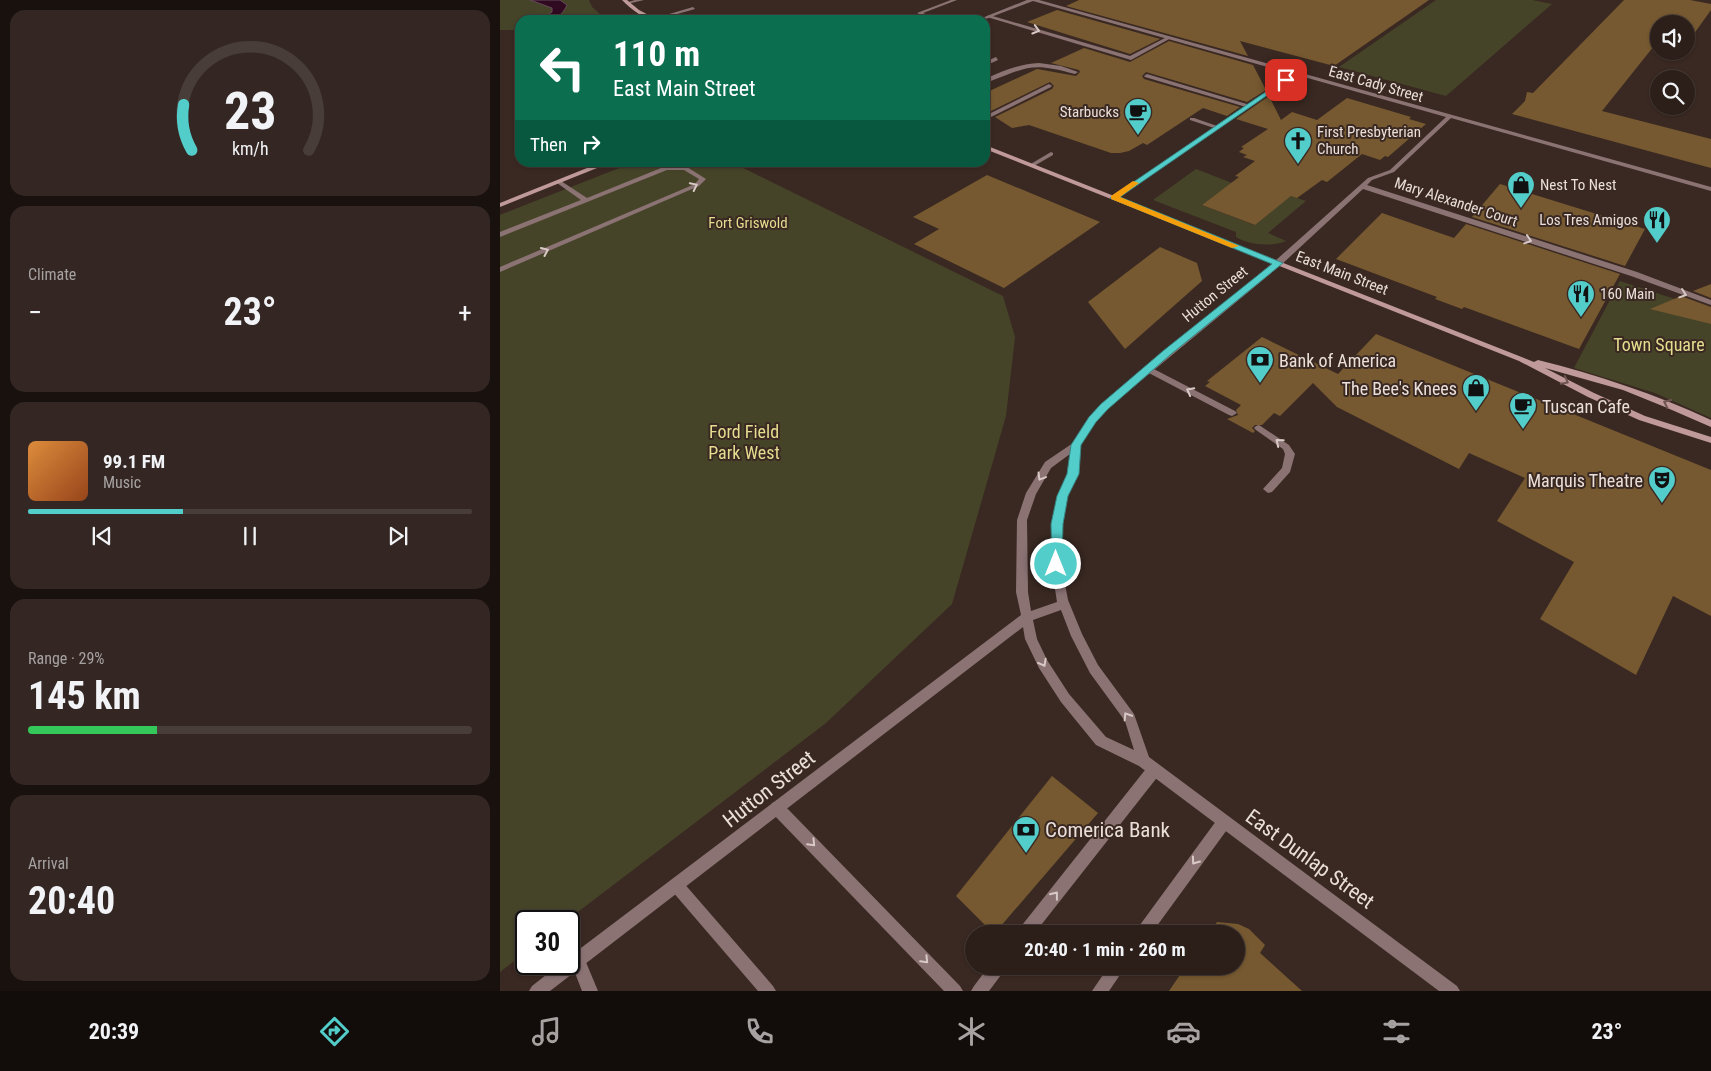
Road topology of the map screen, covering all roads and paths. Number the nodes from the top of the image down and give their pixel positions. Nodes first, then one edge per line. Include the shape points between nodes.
1 (642, 0) edge
2 (955, 0) edge
3 (1033, 0) edge
4 (625, 2) edge
5 (693, 8) dead end
6 (646, 15) edge
7 (670, 15) edge
8 (925, 15) edge
9 (990, 16) edge
10 (990, 16) edge
11 (1169, 38) junction
12 (996, 59) dead end
13 (990, 62) edge
14 (1075, 72) dead end
15 (1295, 74) junction
16 (1147, 76) dead end
17 (990, 79) edge
18 (1049, 86) dead end
19 (1248, 106) junction
20 (990, 116) edge
21 (1450, 117) junction
22 (1192, 119) dead end
23 (1217, 127) junction
24 (990, 149) edge
25 (1051, 154) dead end
26 (1032, 165) junction
27 (596, 167) edge
28 (670, 167) edge
29 (679, 167) edge
30 (559, 182) junction
31 (1362, 186) junction
32 (1711, 189) edge
33 (1114, 198) junction
34 (586, 200) junction
35 (500, 205) edge
36 (500, 235) edge
37 (1278, 263) junction
38 (500, 270) edge
39 (1711, 303) edge
40 (1522, 358) junction
41 (1148, 369) junction
42 (1232, 414) dead end
43 (1711, 424) edge
44 (1259, 428) dead end
45 (1711, 440) edge
46 (1076, 445) junction
47 (1268, 489) dead end
48 (1064, 604) junction
49 (1026, 618) junction
50 (1148, 766) junction
51 (777, 808) junction
52 (1224, 822) junction
53 (677, 886) junction
54 (1031, 925) edge
55 (1149, 925) edge
56 (580, 959) edge
57 (580, 965) edge
58 (558, 975) edge
59 (992, 975) edge
60 (1112, 975) edge
61 (537, 991) edge
62 (590, 991) edge
63 (768, 991) edge
64 (955, 991) edge
65 (979, 991) edge
66 (1100, 991) edge
67 (1452, 991) edge

1 - 4 street
2 - 8 street via 919,13
3 - 9 street
3 - 11 street, East Cady Street
4 - 6 street
5 - 7 street
10 -> 11 street via 1131,58
11 - 15 street, East Cady Street
12 - 13 street
14 - 17 street via 1041,63 1016,68
15 - 19 street
15 - 21 street, East Cady Street
16 - 19 street
18 - 20 street
19 - 23 street
21 - 31 street, Hutton Street via 1392,171 1370,179
21 - 32 street, East Cady Street
22 - 23 street
23 - 33 street
24 - 26 street, East Main Street
25 - 26 street
26 - 33 street, East Main Street
27 - 30 street
28 -> 34 street
38 -> 29 street via 697,185 702,179
30 - 34 street
30 - 35 street
31 - 37 street, Hutton Street
31 -> 39 street, Mary Alexander Court via 1634,274
33 - 37 street, East Main Street
34 - 36 street
37 - 40 street, East Main Street
37 - 41 street, Hutton Street
43 -> 40 street, East Main Street via 1646,394 1597,377
40 -> 45 street, East Main Street via 1642,418
42 -> 41 street
41 - 46 street, Hutton Street via 1105,406
47 -> 44 street via 1287,469 1290,454
46 - 48 street, Hutton Street via 1073,474 1062,496 1057,524 1056,564
46 -> 49 street, Hutton Street via 1048,465 1031,493 1022,520 1021,572
48 - 49 street, Hutton Street
50 -> 48 street via 1130,718 1094,669
49 -> 50 street, East Dunlap Street via 1041,661 1065,698 1101,741
49 - 51 street, Hutton Street
50 - 52 street, East Dunlap Street
54 -> 50 street
51 - 53 street, Hutton Street
51 -> 64 street
52 -> 55 street
52 - 67 street, East Dunlap Street
53 - 56 street, Hutton Street
53 - 63 street
57 - 62 street
58 - 61 street, Hutton Street
59 - 65 street
60 - 66 street

